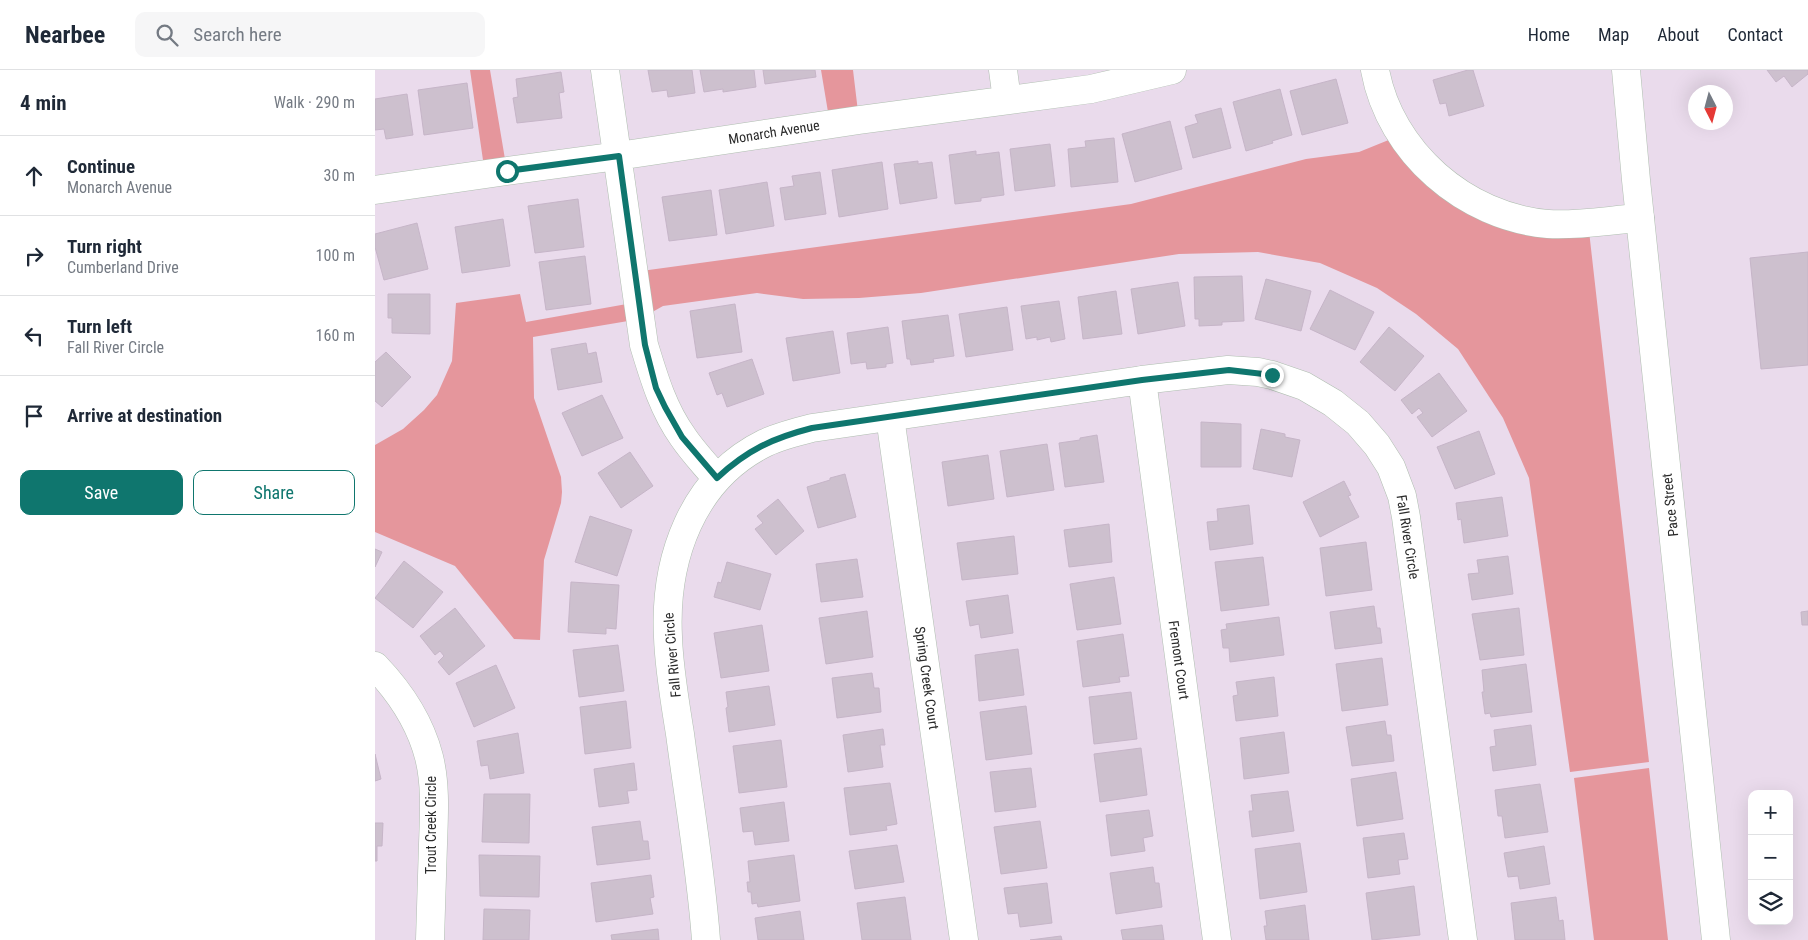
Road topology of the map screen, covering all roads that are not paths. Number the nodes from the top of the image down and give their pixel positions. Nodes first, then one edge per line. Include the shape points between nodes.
1 (605, 70) edge
2 (1003, 70) edge
3 (1172, 70) edge
4 (1375, 70) edge
5 (1626, 70) edge
6 (1007, 100) junction
7 (619, 156) junction
8 (375, 190) edge
9 (1640, 218) junction
10 (1142, 380) junction
11 (890, 417) junction
12 (717, 478) junction
13 (375, 666) edge
14 (430, 940) edge
15 (706, 940) edge
16 (964, 940) edge
17 (1217, 940) edge
18 (1463, 940) edge
19 (1716, 940) edge

1 - 7 street
2 - 6 street
3 - 6 street, Monarch Avenue via 1091,89
4 - 9 street via 1384,102 1401,135 1424,165 1464,197 1513,218 1549,224
5 - 9 street, Pace Street
6 - 7 street, Monarch Avenue
7 - 8 street, Monarch Avenue
7 - 12 street via 645,345 656,388 682,437
9 - 19 street, Pace Street
10 - 11 street, Fall River Circle
10 - 17 street, Fremont Court
10 - 18 street, Fall River Circle via 1229,370 1284,378 1319,394 1348,414 1369,435 1391,467 1406,517
11 - 12 street, Fall River Circle via 786,434 749,452
11 - 16 street, Spring Creek Court
12 - 15 street, Fall River Circle via 693,511 683,532 673,566 668,610 670,663
13 - 14 street, Trout Creek Circle via 411,713 429,757 434,792

